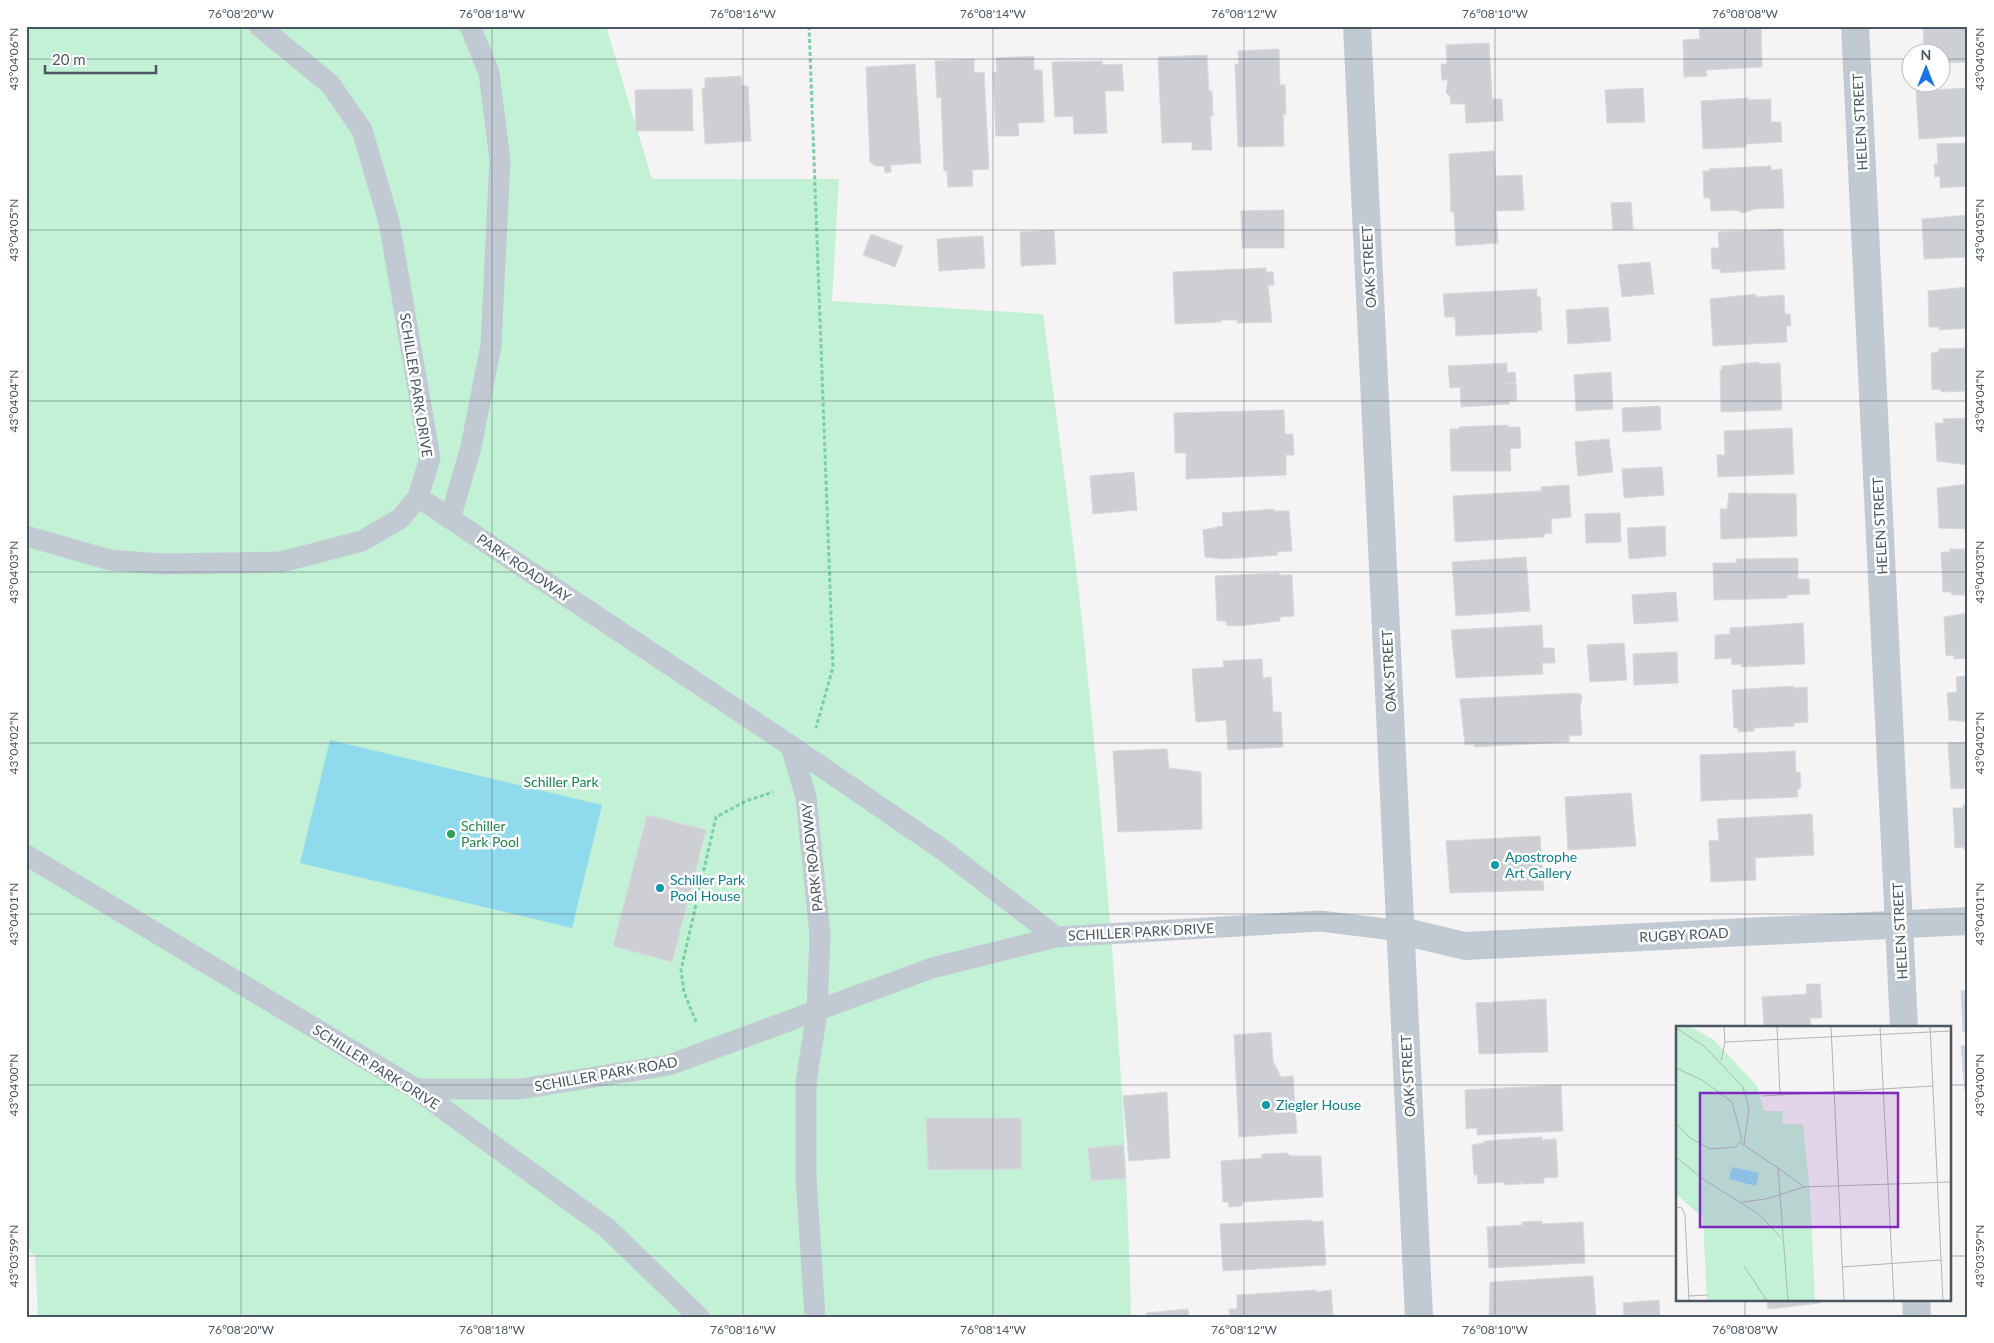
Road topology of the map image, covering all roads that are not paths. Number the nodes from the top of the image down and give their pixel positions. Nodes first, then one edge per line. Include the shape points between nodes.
1 (259, 26) edge
2 (470, 26) edge
3 (1357, 26) edge
4 (1855, 26) edge
5 (418, 497) junction
6 (450, 518) junction
7 (26, 536) edge
8 (800, 752) junction
9 (26, 856) edge
10 (1968, 921) edge
11 (1900, 924) junction
12 (1402, 931) junction
13 (1056, 937) junction
14 (817, 1012) junction
15 (1904, 1026) edge
16 (416, 1088) junction
17 (1916, 1300) edge
18 (699, 1317) edge
19 (815, 1317) edge
20 (1419, 1317) edge
21 (1917, 1317) edge

1 - 5 lane, SCHILLER PARK DRIVE via 330,84 362,130 389,222 430,458
2 - 6 lane via 489,73 500,160 491,345 471,446
3 - 12 street, OAK STREET
4 - 11 street, HELEN STREET
5 - 6 lane
5 - 7 lane, SCHILLER PARK DRIVE via 401,518 362,541 281,562 162,564 110,560
6 - 8 lane, PARK ROADWAY
8 - 13 lane, SCHILLER PARK DRIVE via 943,850
8 - 14 lane, PARK ROADWAY via 820,935
9 - 16 lane, SCHILLER PARK DRIVE
10 - 11 street, RUGBY ROAD
11 - 12 street, RUGBY ROAD via 1465,946
11 - 15 street, HELEN STREET
12 - 13 lane, SCHILLER PARK DRIVE via 1320,921
12 - 20 street, OAK STREET
13 - 14 lane via 932,968
14 - 16 lane, SCHILLER PARK ROAD via 669,1065 520,1088
14 - 19 lane, PARK ROADWAY via 806,1083 806,1176
16 - 18 lane, SCHILLER PARK DRIVE via 607,1228
17 - 21 street

